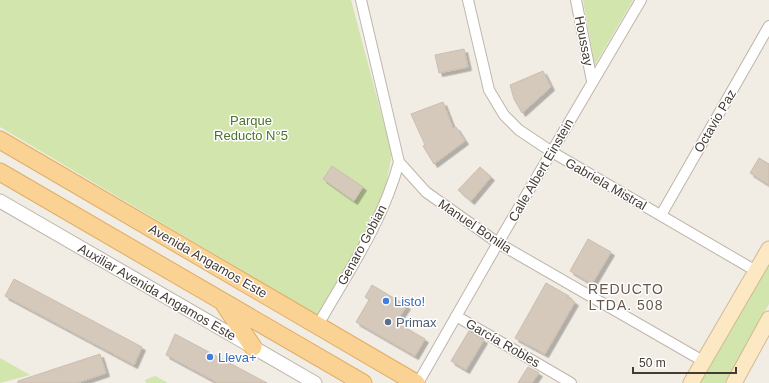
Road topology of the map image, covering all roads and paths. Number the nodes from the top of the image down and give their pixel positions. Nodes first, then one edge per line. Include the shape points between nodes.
1 (361, 0) edge
2 (468, 0) edge
3 (576, 0) edge
4 (641, 0) edge
5 (769, 26) edge
6 (592, 82) junction
7 (0, 140) edge
8 (552, 152) junction
9 (399, 162) junction
10 (0, 172) edge
11 (0, 201) edge
12 (661, 216) junction
13 (498, 243) junction
14 (769, 249) edge
15 (756, 271) junction
16 (221, 301) junction
17 (456, 316) junction
18 (769, 319) edge
19 (318, 325) junction
20 (253, 347) junction
21 (703, 361) junction
22 (315, 383) edge
23 (363, 383) edge
24 (417, 383) edge
25 (571, 383) edge
26 (691, 383) edge
27 (734, 383) edge

1 - 9 street, Manuel Bonilla
2 - 8 street, Gabriela Mistral via 485,77 495,103 519,130
3 - 6 street, Houssay
4 - 6 street, Calle Albert Einstein
5 - 12 street, Octavio Paz
6 - 8 street, Calle Albert Einstein
7 - 19 main road, Avenida Angamos Este
8 - 12 street, Gabriela Mistral
8 - 13 street, Calle Albert Einstein
9 - 13 street, Manuel Bonilla via 426,192
9 - 19 street, Genaro Gobian via 393,186 376,223
10 - 16 main road
11 - 20 street, Auxiliar Avenida Angamos Este
12 - 15 street, Gabriela Mistral
13 - 17 street, Calle Albert Einstein
13 - 21 street, Manuel Bonilla
14 - 15 main road
15 - 21 main road
16 - 20 main road
16 - 23 main road
17 - 24 street, Calle Albert Einstein
17 - 25 street, García Robles
18 - 27 main road
19 - 24 main road, Avenida Angamos Este
20 - 22 street, Auxiliar Avenida Angamos Este
21 - 26 main road

